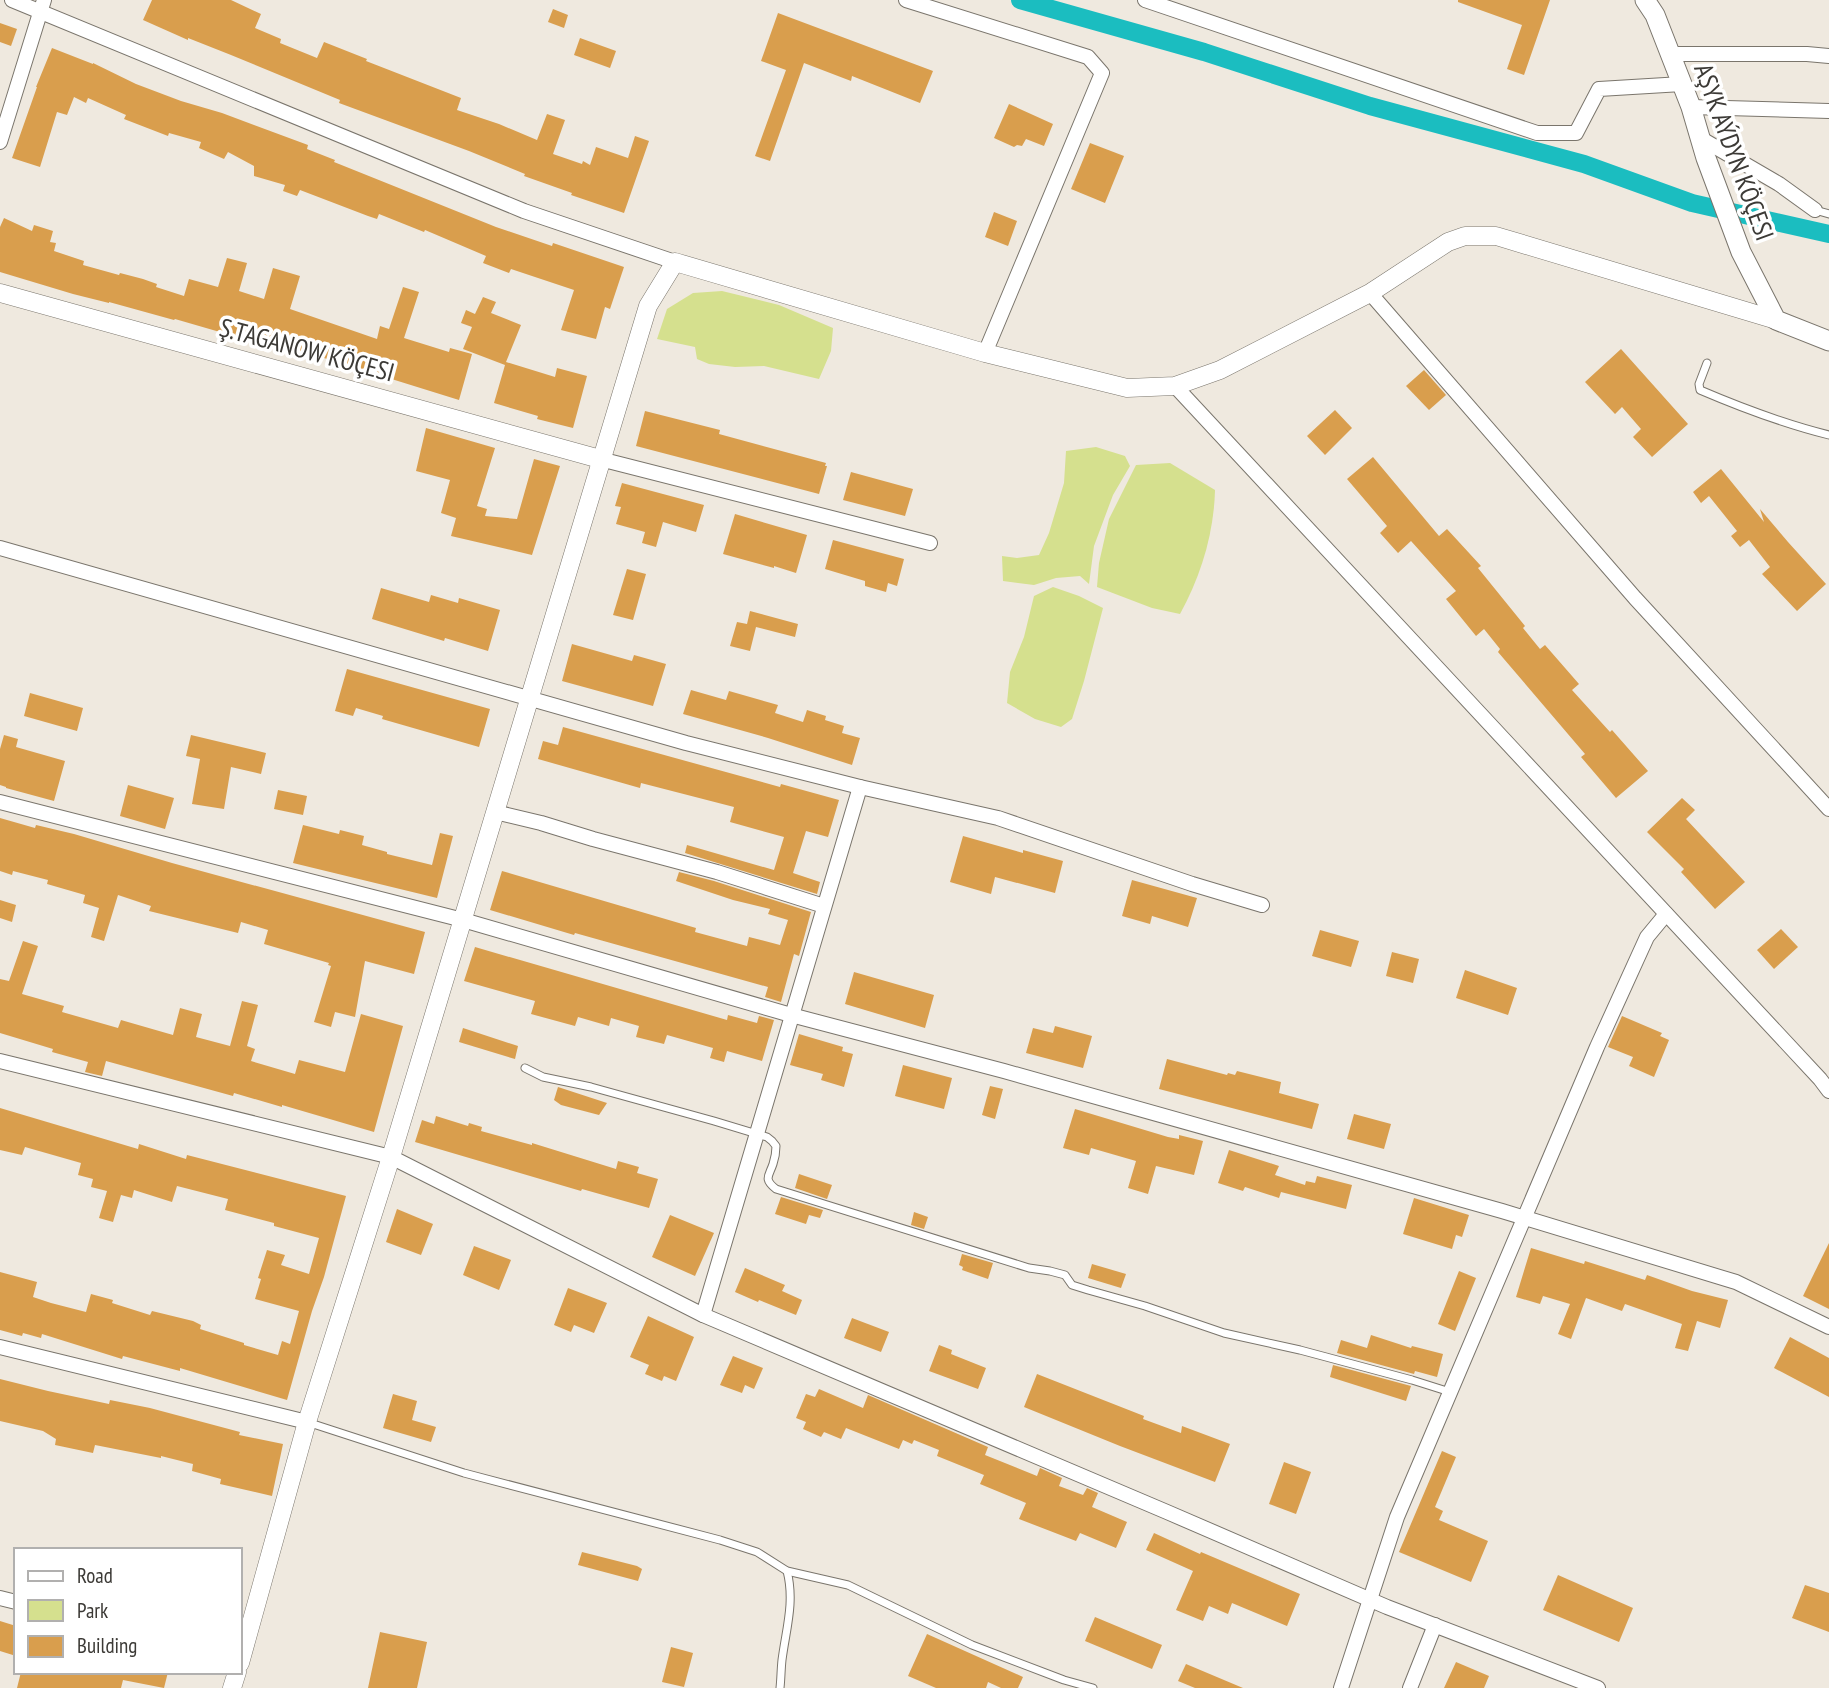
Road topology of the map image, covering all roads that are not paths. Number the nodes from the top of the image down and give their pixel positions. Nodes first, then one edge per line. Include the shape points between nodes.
1 (12, 0) edge
2 (906, 0) edge
3 (1145, 0) edge
4 (1646, 0) edge
5 (42, 6) edge
6 (1671, 54) junction
7 (1829, 56) edge
8 (1682, 84) junction
9 (1691, 107) junction
10 (1829, 111) edge
11 (1700, 138) junction
12 (0, 142) edge
13 (1822, 212) edge
14 (675, 262) junction
15 (0, 293) edge
16 (1370, 293) junction
17 (1776, 320) junction
18 (1829, 341) edge
19 (985, 353) junction
20 (1707, 363) dead end
21 (1175, 386) junction
22 (1829, 435) edge
23 (600, 459) junction
24 (930, 543) dead end
25 (0, 548) edge
26 (530, 698) junction
27 (860, 787) junction
28 (0, 802) edge
29 (1829, 809) edge
30 (495, 812) junction
31 (1262, 905) dead end
32 (824, 906) junction
33 (1666, 914) junction
34 (463, 920) junction
35 (792, 1015) junction
36 (0, 1061) edge
37 (525, 1068) dead end
38 (1829, 1091) edge
39 (756, 1135) junction
40 (391, 1157) junction
41 (1525, 1217) junction
42 (703, 1315) junction
43 (1829, 1327) edge
44 (0, 1347) edge
45 (1450, 1392) junction
46 (307, 1422) junction
47 (787, 1571) junction
48 (1370, 1599) junction
49 (1435, 1625) junction
50 (242, 1651) edge
51 (780, 1688) edge
52 (1093, 1688) edge
53 (1341, 1688) edge
54 (1410, 1688) edge
55 (1598, 1688) edge

1 - 5 street
2 - 19 street via 1088,57 1102,73
3 - 8 street via 1537,133 1576,133 1599,89
4 - 6 main road, AŞYK AÝDYN KÖÇESI
5 - 12 street
5 - 14 street via 524,211
6 - 7 street
6 - 8 main road, AŞYK AÝDYN KÖÇESI
8 - 9 main road, AŞYK AÝDYN KÖÇESI
9 - 10 street
9 - 11 main road, AŞYK AÝDYN KÖÇESI
11 - 13 street
11 - 17 main road, AŞYK AÝDYN KÖÇESI via 1741,252
14 - 19 street
14 - 23 street via 648,306
15 - 23 street, Ş.TAGANOW KÖÇESI
16 - 17 street via 1448,242 1465,236 1496,236
16 - 21 street via 1220,370
16 - 29 street via 1635,598
17 - 18 main road
19 - 21 street via 1127,388
20 - 22 lane via 1700,390
21 - 33 street
23 - 24 street
23 - 26 street
25 - 26 street
26 - 27 street
26 - 30 street
27 - 31 street via 998,818
27 - 32 street
28 - 34 street
30 - 32 street
30 - 34 street
32 - 35 street
33 - 38 street
33 - 41 street via 1647,937
34 - 35 street
34 - 40 street
35 - 39 street
35 - 41 street
36 - 40 street
37 - 39 lane via 543,1077
39 - 42 street
39 - 45 lane via 776,1146 768,1173 776,1189 1050,1271 1065,1276 1072,1285 1224,1333
40 - 42 street
40 - 46 street
41 - 43 street via 1736,1282
41 - 45 street
42 - 48 street
44 - 46 street
45 - 48 street via 1396,1517
46 - 47 lane via 464,1473 720,1540 757,1552
46 - 50 street
47 - 51 lane via 792,1607
47 - 52 lane via 848,1586 972,1645
48 - 49 street
48 - 53 street
49 - 54 street
49 - 55 street

